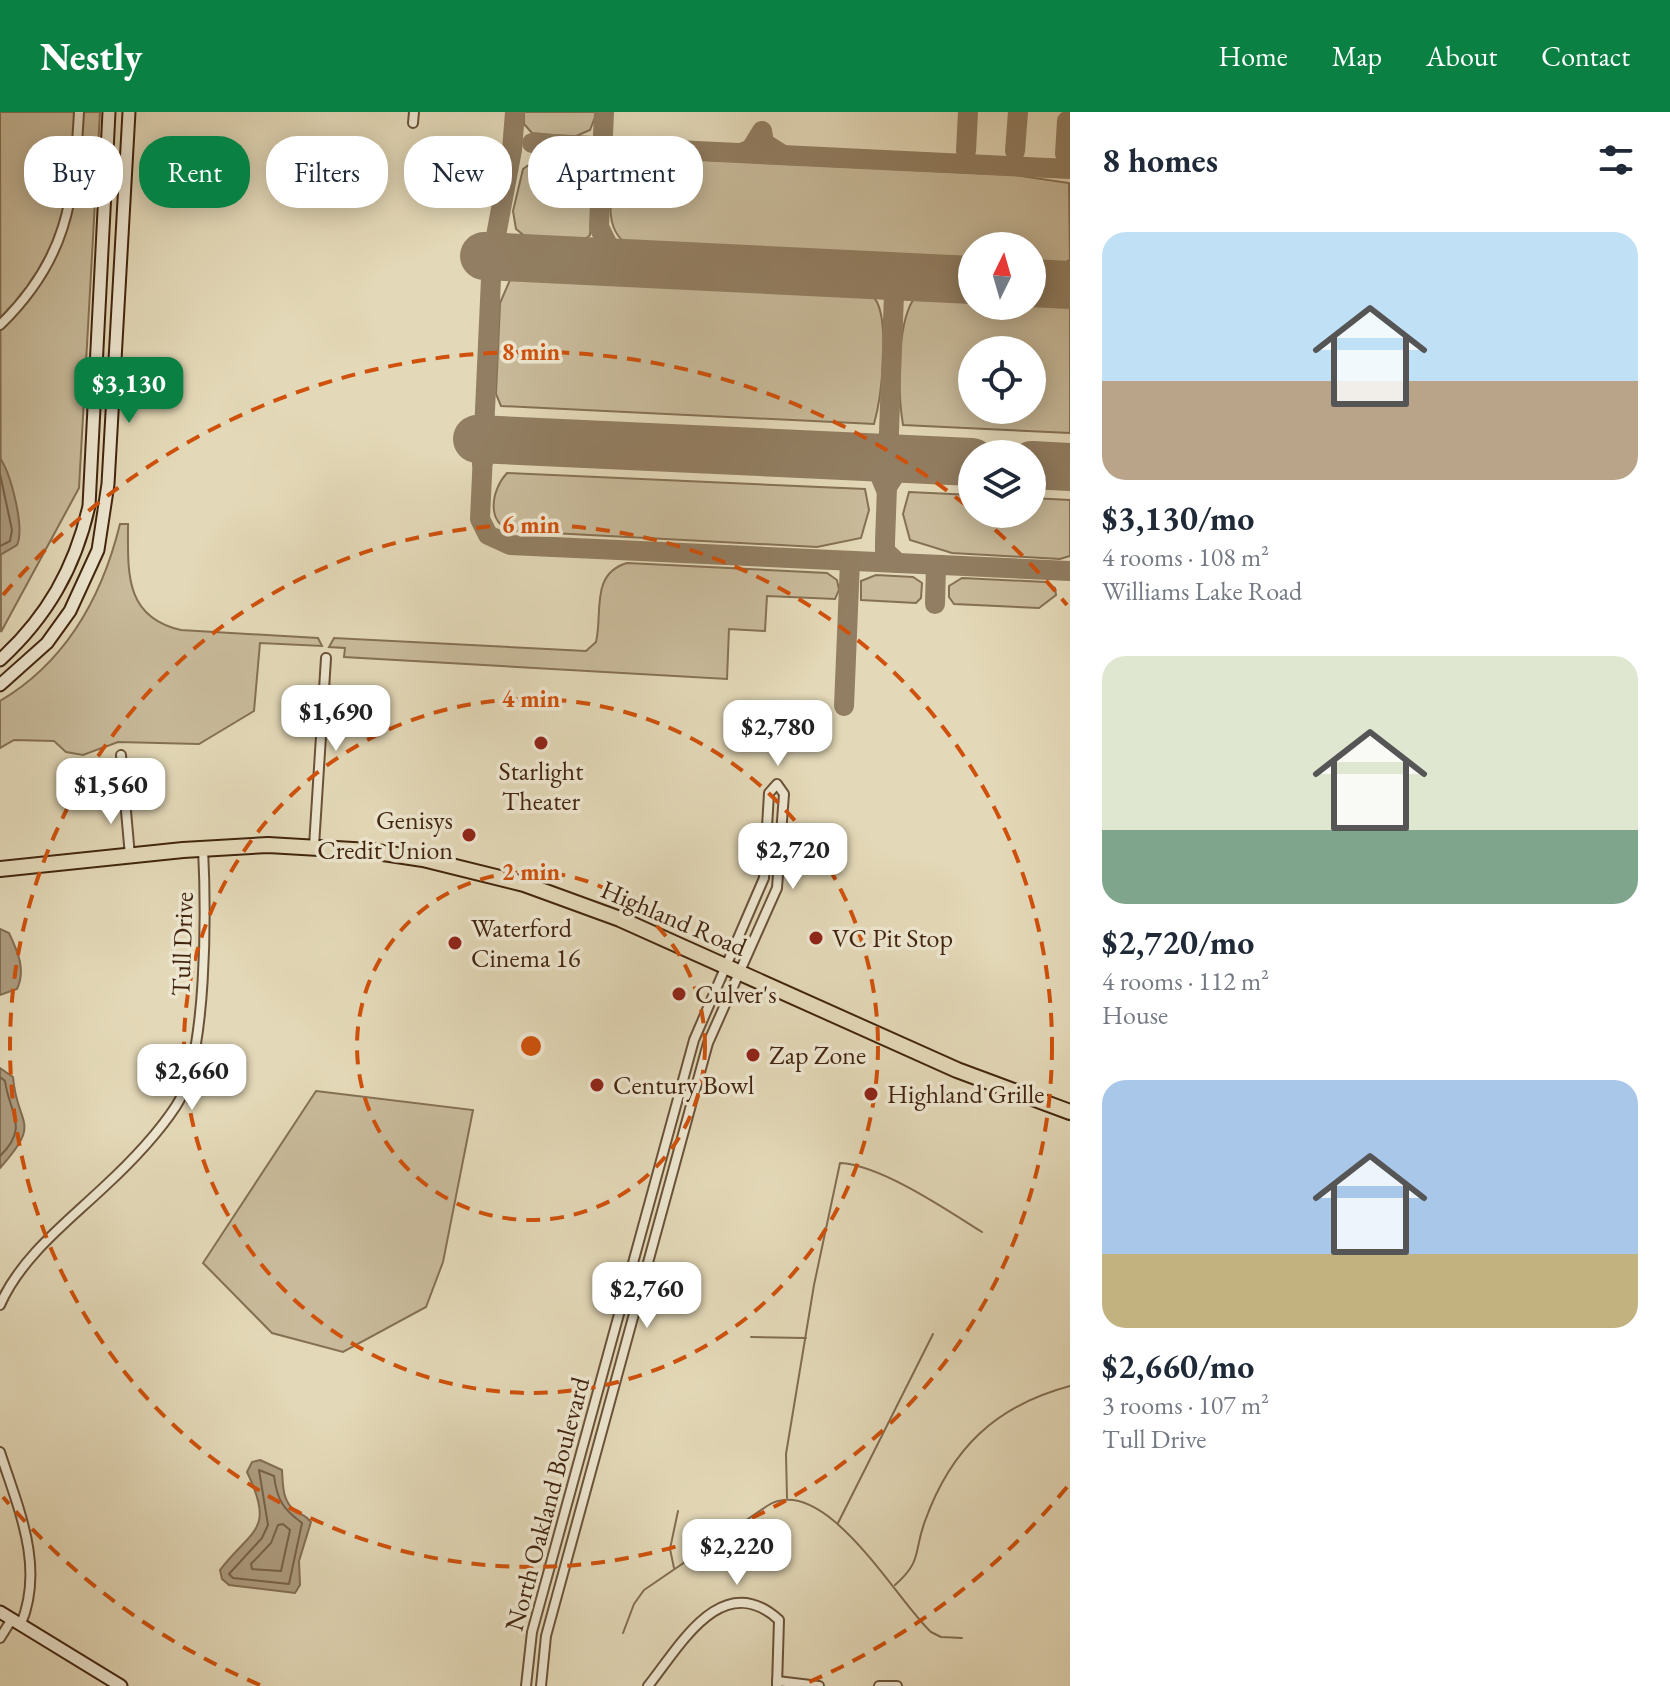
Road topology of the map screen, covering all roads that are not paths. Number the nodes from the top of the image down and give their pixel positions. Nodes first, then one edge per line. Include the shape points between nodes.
1 (79, 112) edge
2 (109, 112) edge
3 (129, 112) edge
4 (414, 112) edge
5 (413, 123) dead end
6 (0, 325) edge
7 (326, 658) dead end
8 (0, 660) edge
9 (0, 685) edge
10 (121, 755) dead end
11 (314, 846) junction
12 (203, 848) junction
13 (130, 856) junction
14 (0, 869) edge
15 (725, 967) junction
16 (740, 973) junction
17 (1070, 1112) edge
18 (0, 1305) edge
19 (0, 1452) edge
20 (0, 1612) edge
21 (17, 1621) junction
22 (0, 1638) edge
23 (777, 1684) edge
24 (121, 1686) edge
25 (526, 1686) edge
26 (541, 1686) edge
27 (648, 1686) edge
28 (819, 1686) edge
29 (879, 1686) edge
30 (897, 1686) edge

1 - 6 street via 74,188 58,247 28,296
2 - 8 main road via 89,506 82,538 57,593 41,618
3 - 9 main road via 108,484 98,550 70,611 47,643
4 - 5 street
7 - 11 street
10 - 13 street
11 - 12 highway, Highland Road
11 - 15 highway, Highland Road via 423,859 524,884 620,919
12 - 13 highway, Highland Road
12 - 18 street, Tull Drive via 198,1034 178,1104 115,1177 15,1275
13 - 14 highway, Highland Road
15 - 16 highway, Highland Road
15 - 16 street, North Oakland Boulevard via 764,878 769,793 777,784 784,794 779,878
15 - 25 street, North Oakland Boulevard via 697,1033 677,1103 532,1632
16 - 17 highway, Highland Road via 957,1070
16 - 26 street, North Oakland Boulevard via 710,1037 690,1107 546,1636
19 - 21 street via 31,1562 32,1589
20 - 21 main road
21 - 22 street
21 - 24 main road
23 - 27 street via 779,1620 755,1603 740,1603 709,1614 691,1630
23 - 28 street
29 - 30 street

